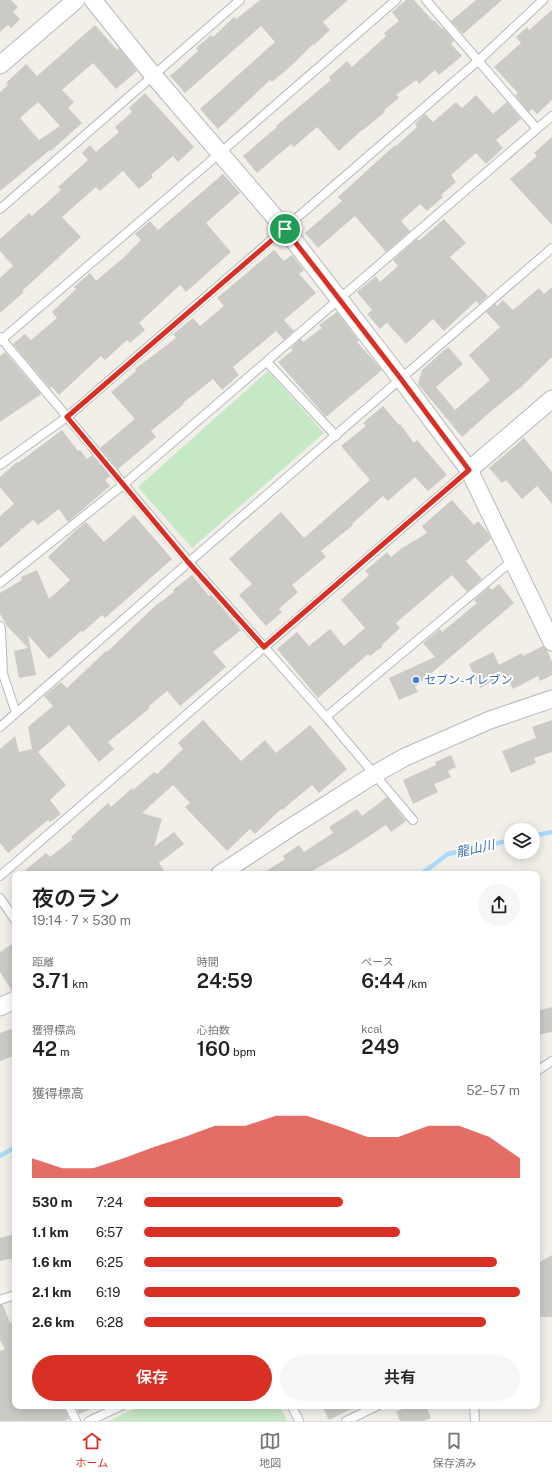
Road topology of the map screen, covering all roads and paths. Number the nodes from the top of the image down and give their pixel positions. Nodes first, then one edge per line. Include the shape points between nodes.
1 (76, 0) edge
2 (92, 0) edge
3 (240, 0) edge
4 (396, 0) edge
5 (426, 0) edge
6 (544, 0) edge
7 (478, 60) junction
8 (0, 65) edge
9 (153, 75) junction
10 (552, 116) edge
11 (537, 129) junction
12 (220, 153) junction
13 (0, 209) edge
14 (285, 229) junction
15 (552, 248) edge
16 (340, 299) junction
17 (1, 339) edge
18 (267, 362) junction
19 (401, 379) junction
20 (552, 399) edge
21 (67, 417) junction
22 (336, 436) junction
23 (0, 465) edge
24 (469, 470) junction
25 (123, 485) junction
26 (513, 560) junction
27 (188, 562) junction
28 (0, 584) edge
29 (0, 626) edge
30 (552, 642) edge
31 (264, 647) junction
32 (552, 699) edge
33 (16, 713) junction
34 (326, 716) junction
35 (0, 727) edge
36 (375, 774) junction
37 (413, 820) dead end
38 (225, 871) edge
39 (0, 876) edge
40 (0, 898) edge
41 (12, 916) edge
42 (12, 1001) edge
43 (0, 1006) edge
44 (552, 1061) edge
45 (540, 1069) edge
46 (12, 1296) edge
47 (0, 1300) edge
48 (70, 1409) edge
49 (115, 1409) edge
50 (293, 1409) edge
51 (371, 1409) edge
52 (474, 1409) edge
53 (76, 1421) edge
54 (89, 1421) edge
55 (299, 1421) edge
56 (346, 1421) edge
57 (475, 1421) edge

1 - 8 street
2 - 9 street
3 - 9 lane
4 - 12 lane
5 - 7 lane
6 - 7 lane
7 - 11 lane
7 - 14 lane
9 - 12 street
9 - 13 lane
10 - 11 lane
11 - 16 lane
12 - 14 street
12 - 17 lane
14 - 16 street
14 - 21 lane
15 - 19 lane
16 - 18 lane
16 - 19 street
17 - 21 lane
18 - 22 lane
18 - 25 lane
19 - 22 lane
19 - 24 street
20 - 24 street
21 - 23 lane
21 - 25 lane
22 - 27 lane
24 - 26 street
24 - 31 lane
25 - 27 lane
25 - 28 lane
26 - 30 street
26 - 34 lane
27 - 31 lane
27 - 33 lane
29 - 33 lane via 3,674
31 - 34 lane
31 - 39 lane
32 - 36 street via 490,720 405,757
33 - 35 lane
34 - 36 lane
36 - 37 lane
36 - 38 street
40 - 41 lane
42 - 43 street
44 - 45 lane
46 - 47 lane
48 - 53 lane
49 - 54 lane
50 - 55 lane
51 - 56 lane
52 - 57 lane

